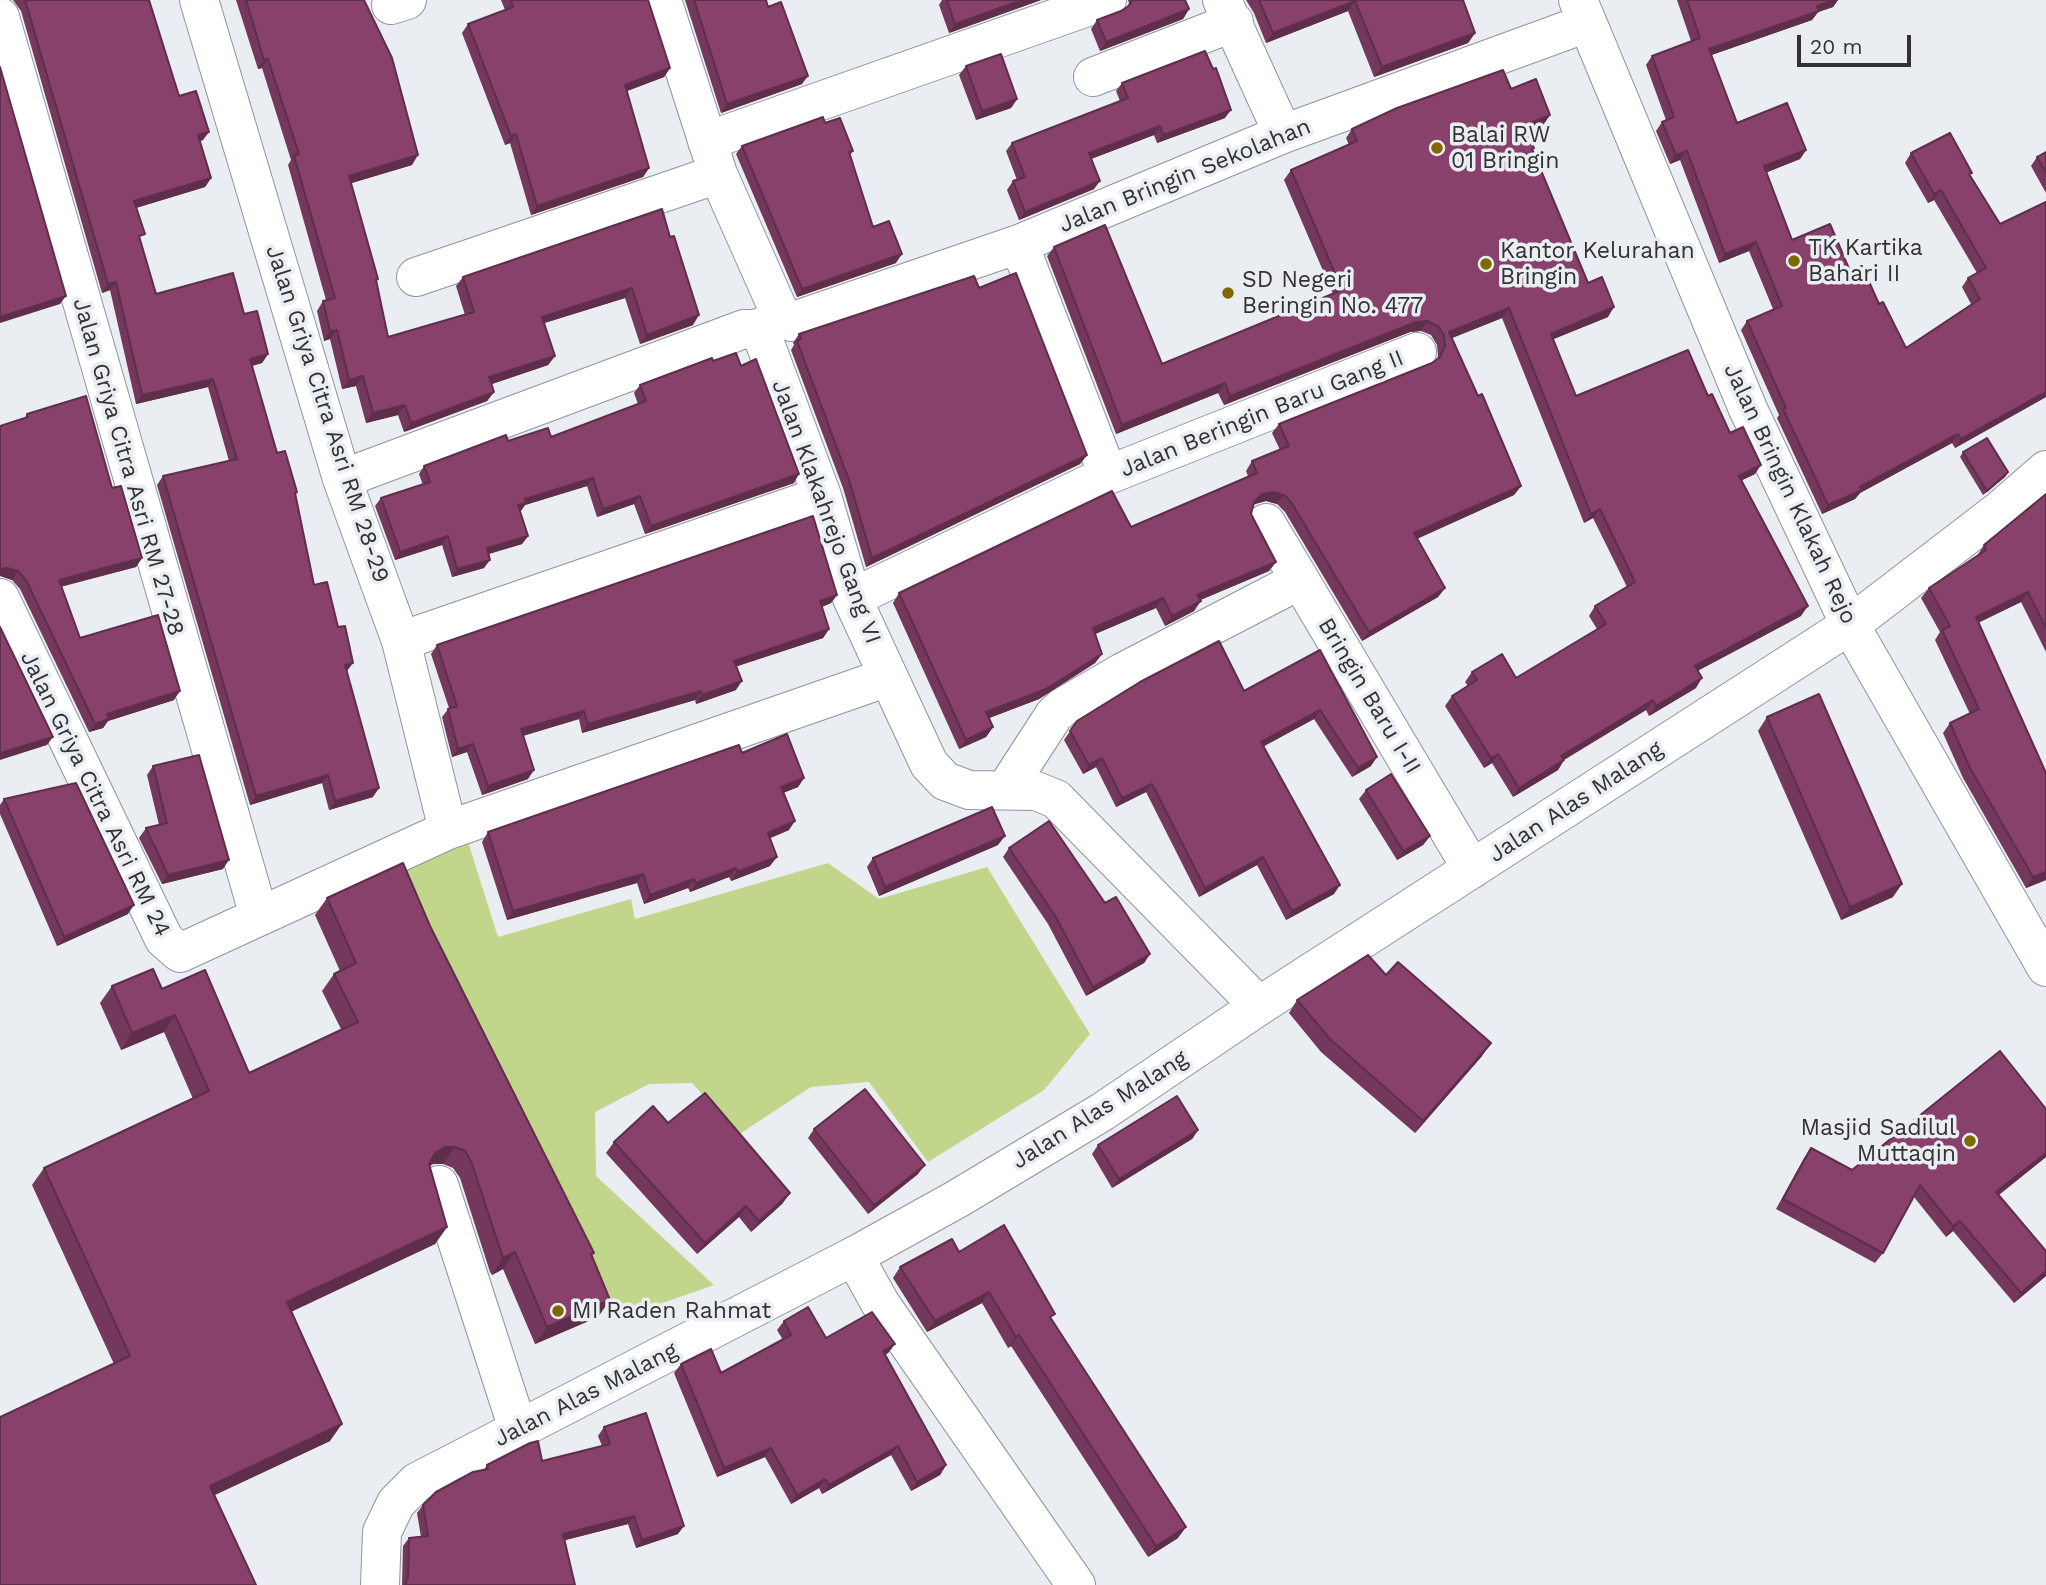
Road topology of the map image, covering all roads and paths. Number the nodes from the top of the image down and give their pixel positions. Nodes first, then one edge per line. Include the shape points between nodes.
1 (199, 0) edge
2 (662, 0) edge
3 (1107, 0) edge
4 (1228, 11) edge
5 (1582, 11) edge
6 (0, 17) edge
7 (1093, 78) dead end
8 (1283, 134) junction
9 (712, 157) junction
10 (1019, 244) junction
11 (416, 277) dead end
12 (769, 324) junction
13 (1417, 352) dead end
14 (2046, 470) edge
15 (1108, 475) junction
16 (342, 479) junction
17 (821, 496) junction
18 (1266, 523) dead end
19 (1300, 580) junction
20 (0, 598) edge
21 (852, 598) junction
22 (1850, 625) junction
23 (401, 641) junction
24 (888, 677) junction
25 (1006, 789) junction
26 (448, 830) junction
27 (1472, 869) junction
28 (259, 916) junction
29 (2046, 967) edge
30 (1259, 1006) junction
31 (439, 1185) edge
32 (854, 1255) junction
33 (518, 1429) junction
34 (380, 1585) edge
35 (1076, 1585) edge

1 - 16 street, Jalan Griya Citra Asri RM 28-29
2 - 9 street, Jalan Klakahrejo Gang VI
3 - 9 street
4 - 7 street
4 - 8 street
5 - 8 street, Jalan Bringin Sekolahan
5 - 22 street, Jalan Bringin Klakah Rejo via 1748,409
6 - 28 street, Jalan Griya Citra Asri RM 27-28
8 - 10 street, Jalan Bringin Sekolahan
9 - 11 street
9 - 12 street, Jalan Klakahrejo Gang VI
10 - 12 street, Jalan Bringin Sekolahan via 790,322
10 - 15 street, Jalan Beringin Baru Gang II
12 - 16 street, Jalan Bringin Sekolahan via 744,329
12 - 17 street, Jalan Klakahrejo Gang VI via 763,338
13 - 15 street, Jalan Beringin Baru Gang II
14 - 22 street, Jalan Alas Malang
15 - 21 street, Jalan Beringin Baru Gang II
16 - 23 street, Jalan Griya Citra Asri RM 28-29
17 - 21 street, Jalan Klakahrejo Gang VI
17 - 23 street
18 - 19 street, Bringin Baru I-II
19 - 25 street via 1063,707
19 - 27 street, Bringin Baru I-II
20 - 28 street, Jalan Griya Citra Asri RM 24 via 163,939 180,953
21 - 24 street, Jalan Klakahrejo Gang VI
22 - 27 street, Jalan Alas Malang
22 - 29 street, Jalan Bringin Klakah Rejo
23 - 26 street, Jalan Griya Citra Asri RM 28-29
24 - 25 street, Jalan Klakahrejo Gang VI via 929,764 944,781 969,790
24 - 26 street
25 - 30 street, Jalan Klakahrejo Gang VI via 1036,791 1056,799
26 - 28 street
27 - 30 street, Jalan Alas Malang
30 - 32 street, Jalan Alas Malang via 1102,1112
31 - 33 street
32 - 33 street, Jalan Alas Malang
32 - 35 street via 880,1303
33 - 34 street, Jalan Alas Malang via 406,1491 382,1532

